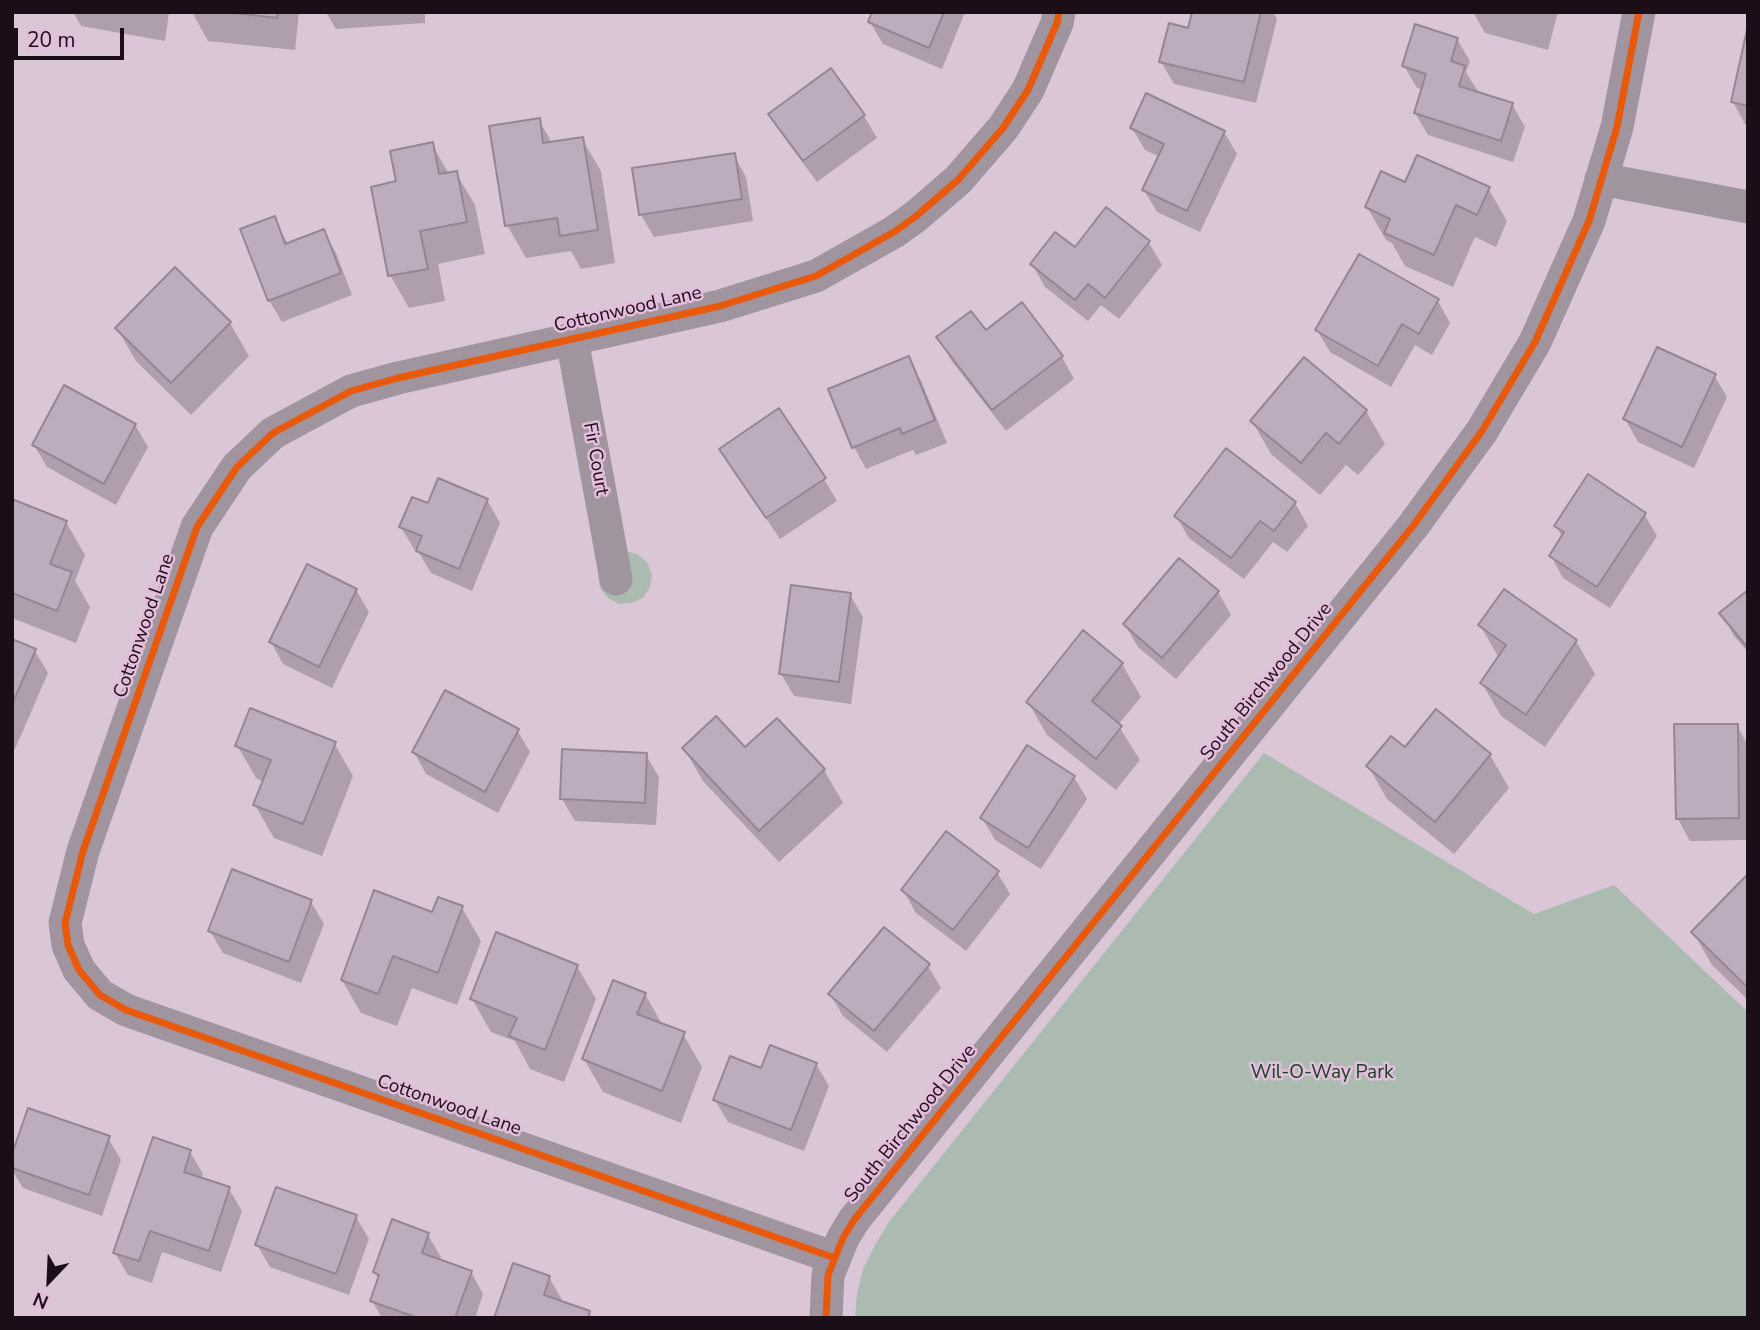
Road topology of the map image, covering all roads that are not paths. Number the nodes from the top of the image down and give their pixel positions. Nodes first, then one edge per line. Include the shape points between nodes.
1 (1059, 12) edge
2 (1640, 12) edge
3 (1601, 179) junction
4 (1748, 207) edge
5 (572, 339) junction
6 (616, 579) dead end
7 (835, 1258) junction
8 (826, 1318) edge

1 - 5 street, Cottonwood Lane via 1028,90 1003,128 958,180 894,232 816,275 720,306
2 - 3 street, South Birchwood Drive via 1617,127
3 - 4 street
3 - 7 street, South Birchwood Drive via 1589,220 1535,342 1482,432 1413,527 854,1220
5 - 6 street, Fir Court
5 - 7 street, Cottonwood Lane via 351,391 273,433 237,467 197,527 83,851 65,923 68,945 79,970 100,995 126,1010
7 - 8 street, South Birchwood Drive via 828,1275

